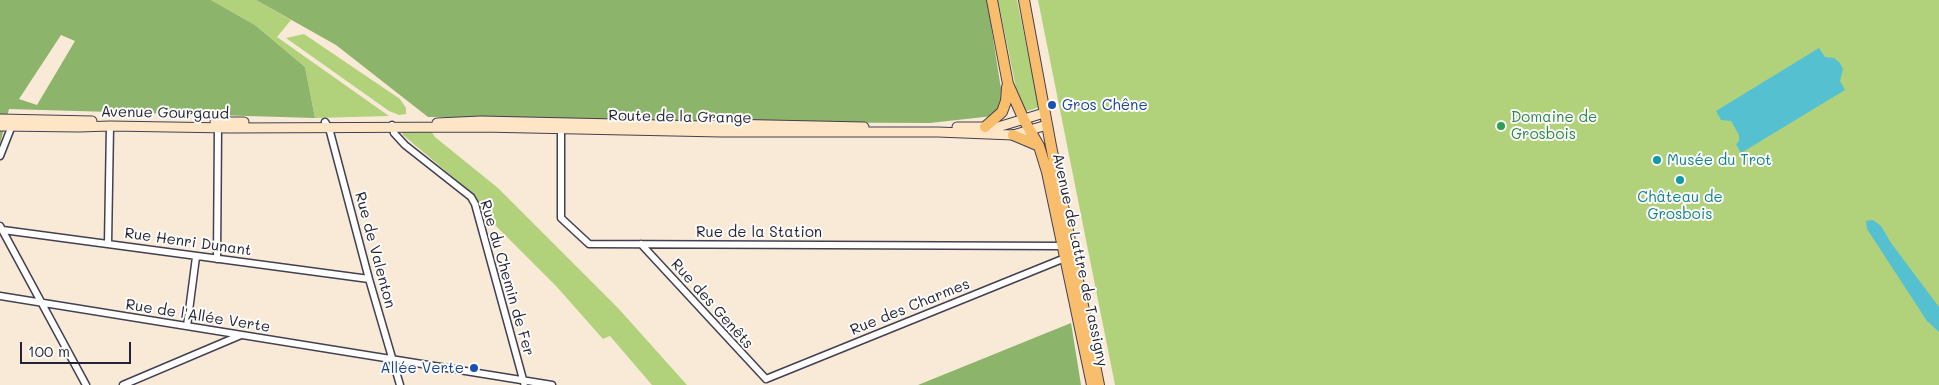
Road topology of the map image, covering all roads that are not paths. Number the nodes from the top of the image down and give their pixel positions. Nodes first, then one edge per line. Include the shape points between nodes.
1 (992, 0) edge
2 (1024, 0) edge
3 (1008, 84) junction
4 (1044, 113) junction
5 (0, 119) edge
6 (1024, 120) junction
7 (13, 123) junction
8 (327, 125) junction
9 (392, 125) junction
10 (1047, 125) junction
11 (0, 126) edge
12 (110, 126) junction
13 (561, 126) junction
14 (218, 128) junction
15 (986, 130) junction
16 (1031, 130) junction
17 (1014, 135) junction
18 (1039, 146) junction
19 (0, 156) edge
20 (1, 228) edge
21 (108, 244) junction
22 (642, 244) junction
23 (1062, 246) junction
24 (196, 257) junction
25 (1065, 258) junction
26 (217, 259) junction
27 (369, 279) junction
28 (0, 296) edge
29 (42, 303) junction
30 (186, 326) junction
31 (241, 336) junction
32 (393, 359) junction
33 (765, 382) edge
34 (524, 383) edge
35 (86, 385) edge
36 (123, 385) edge
37 (400, 385) edge
38 (552, 385) edge
39 (1092, 385) edge
40 (1099, 385) edge

1 - 3 main road, Avenue de Lattre de Tassigny
2 - 4 main road
3 - 6 main road, Avenue de Lattre de Tassigny
3 - 15 main road via 1002,112
4 - 6 main road, Route de la Grange
4 - 10 main road
5 - 7 main road, Avenue Gourgaud
6 - 15 main road, Route de la Grange
6 - 16 main road, Avenue de Lattre de Tassigny
7 - 8 main road, Avenue Gourgaud
7 - 11 main road, Avenue Gourgaud
7 - 12 main road, Avenue Gourgaud
7 - 19 street
8 - 9 main road, Route de la Grange
8 - 14 main road, Avenue Gourgaud
8 - 27 street, Rue de Valenton
9 - 13 main road, Route de la Grange
9 - 34 street, Rue du Chemin de Fer via 405,145 471,197 475,204
10 - 16 main road, Route de la Grange
10 - 40 main road
12 - 14 main road, Avenue Gourgaud
12 - 21 street
13 - 15 main road, Route de la Grange via 722,124
13 - 22 street, Rue de la Station via 561,218 588,244
14 - 26 street
15 - 17 main road, Route de la Grange
16 - 17 main road, Route de la Grange
16 - 18 main road, Avenue de Lattre de Tassigny
17 - 18 main road
18 - 23 main road, Avenue de Lattre de Tassigny
20 - 21 street, Rue Henri Dunant
20 - 29 street
21 - 24 street, Rue Henri Dunant
22 - 23 street, Rue de la Station
22 - 33 street, Rue des Genêts
23 - 25 main road, Avenue de Lattre de Tassigny
24 - 26 street, Rue Henri Dunant
24 - 30 street
25 - 33 street, Rue des Charmes
25 - 39 main road, Avenue de Lattre de Tassigny
26 - 27 street, Rue Henri Dunant
27 - 32 street, Rue de Valenton
28 - 29 street, Rue de l'Allée Verte
29 - 30 street, Rue de l'Allée Verte
29 - 35 street
30 - 31 street, Rue de l'Allée Verte
31 - 32 street, Rue de l'Allée Verte
31 - 36 street
32 - 34 street
32 - 37 street, Rue de Valenton
34 - 38 street

